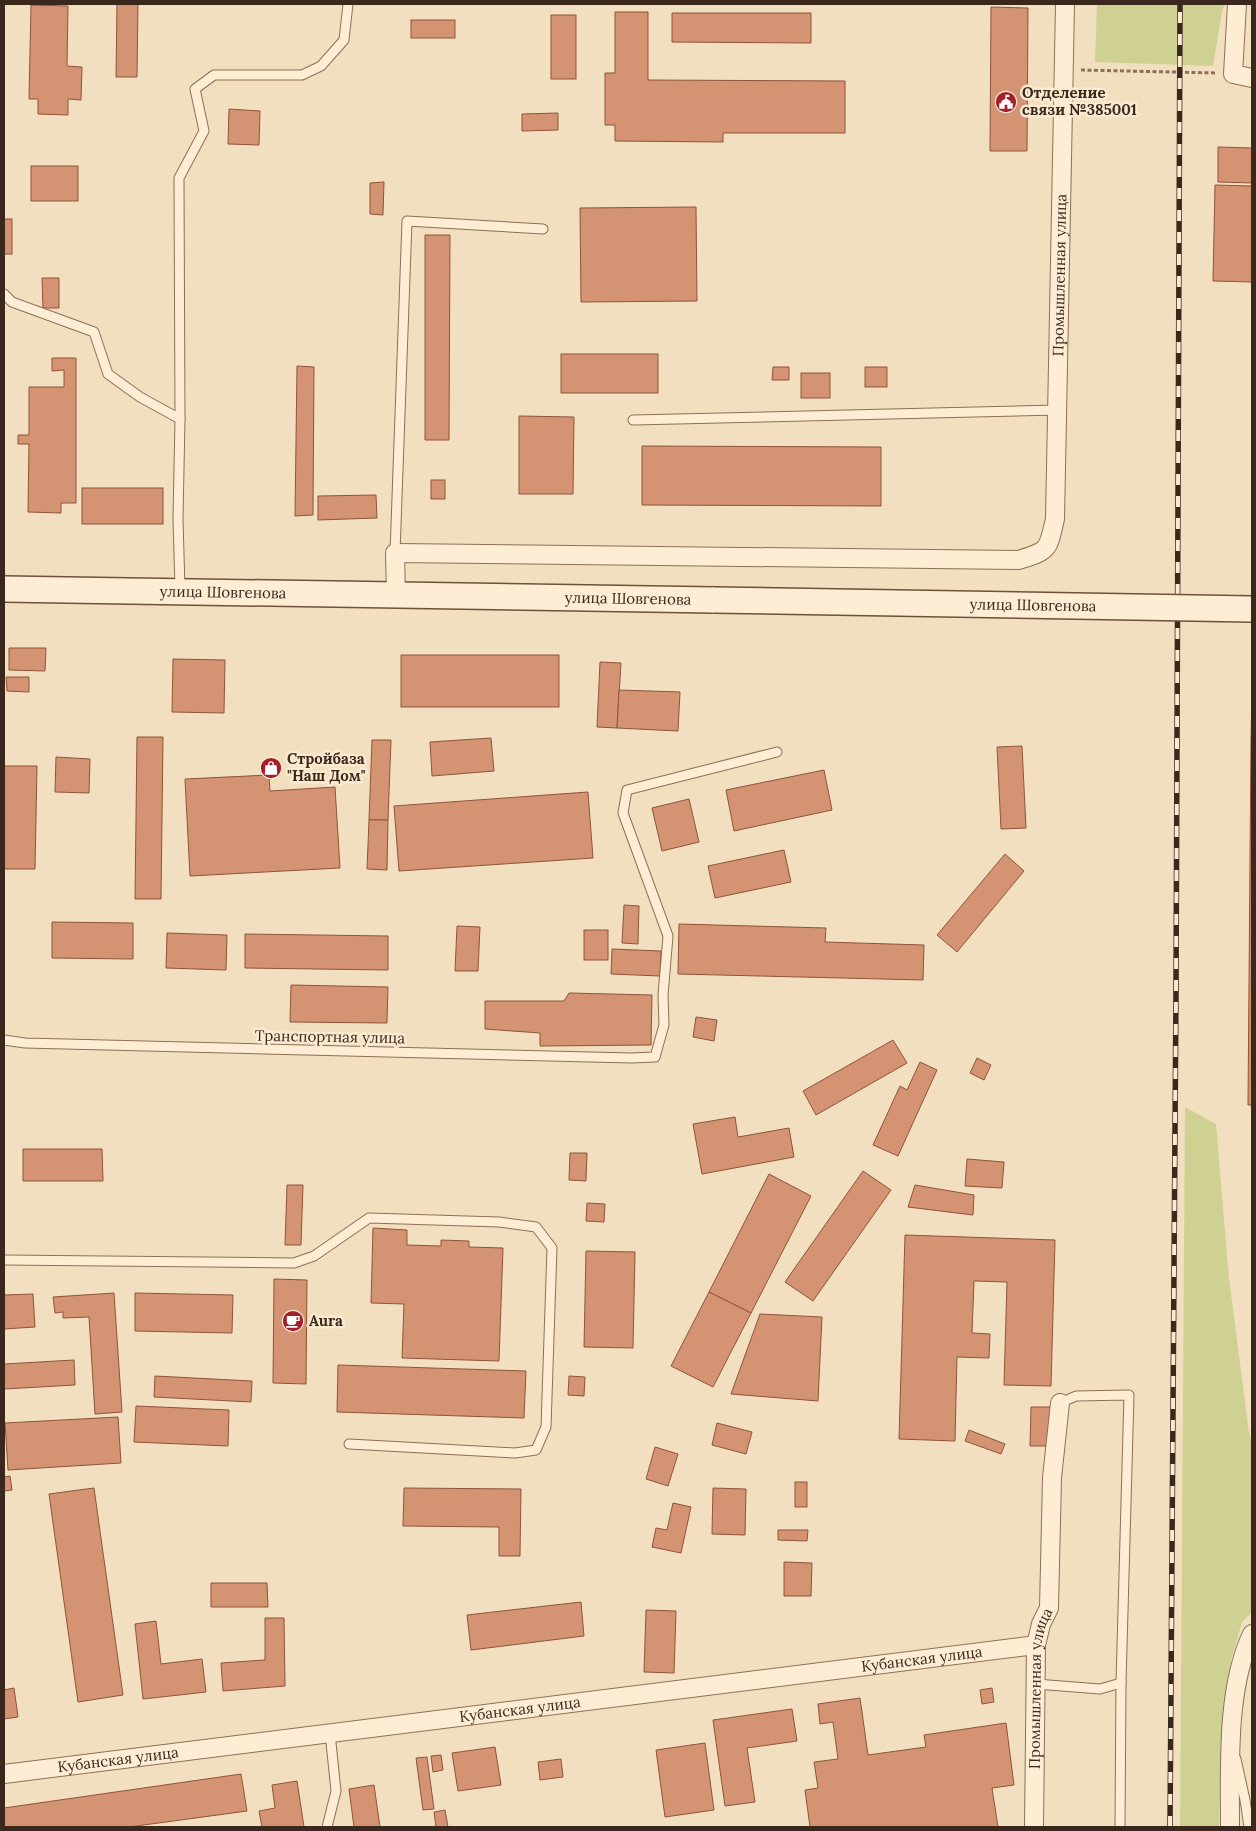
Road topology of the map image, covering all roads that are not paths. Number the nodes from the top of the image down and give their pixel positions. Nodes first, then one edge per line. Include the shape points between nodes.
1 (348, 4) edge
2 (1065, 4) edge
3 (1237, 4) edge
4 (1252, 78) edge
5 (542, 229) dead end
6 (4, 294) edge
7 (1058, 410) junction
8 (180, 419) junction
9 (633, 420) dead end
10 (395, 553) junction
11 (4, 589) edge
12 (180, 592) junction
13 (396, 595) junction
14 (1252, 609) edge
15 (777, 752) dead end
16 (4, 1040) edge
17 (4, 1260) edge
18 (1060, 1404) joint
19 (349, 1444) dead end
20 (1252, 1634) edge
21 (1036, 1646) junction
22 (1121, 1683) junction
23 (1036, 1684) junction
24 (330, 1733) junction
25 (1231, 1738) junction
26 (4, 1774) edge
27 (327, 1827) edge
28 (1034, 1827) edge
29 (1120, 1827) edge
30 (1230, 1827) edge
31 (1249, 1827) edge

1 - 8 lane via 344,40 321,66 302,75 214,75 195,89 204,131 178,178
2 - 7 street, Промышленная улица
3 - 4 street via 1232,74
5 - 10 lane via 406,221
6 - 8 lane via 12,302 94,332 108,374 140,397
7 - 9 lane
7 - 10 street, Промышленная улица via 1056,519 1049,545 1038,555 1018,560
8 - 12 lane
10 - 13 street
11 - 12 street, улица Шовгенова
12 - 13 street, улица Шовгенова
13 - 14 street, улица Шовгенова, bridge
15 - 16 lane, Транспортная улица via 627,790 623,813 668,936 664,1025 655,1057
17 - 19 lane via 294,1263 314,1256 369,1218 499,1222 536,1227 552,1248 546,1427 536,1450 515,1453
18 - 21 street, Промышленная улица via 1052,1478 1049,1608
18 - 22 lane via 1076,1396 1129,1395
20 - 25 street via 1238,1676
21 - 23 street, Промышленная улица
21 - 24 street, Кубанская улица
22 - 23 lane via 1100,1688
22 - 29 lane
23 - 28 street, Промышленная улица
24 - 26 street, Кубанская улица
24 - 27 lane via 336,1791
25 - 30 street
25 - 31 lane

